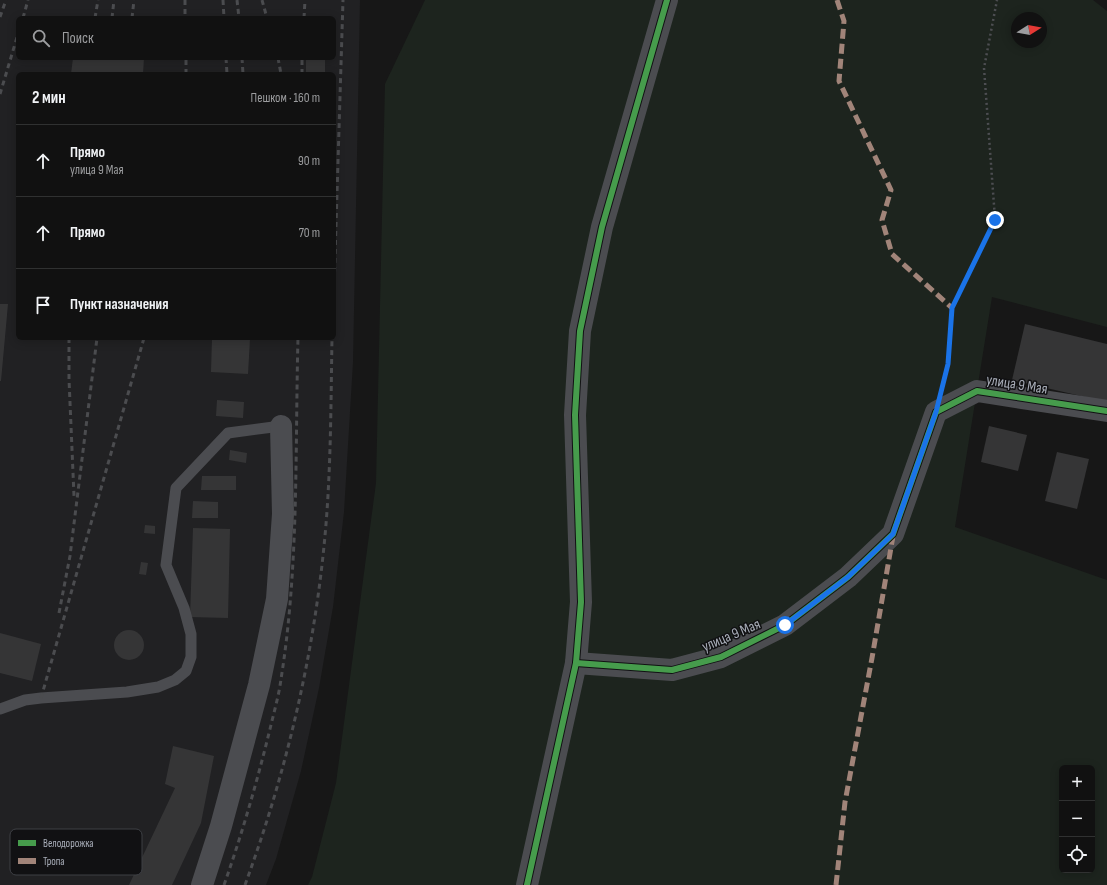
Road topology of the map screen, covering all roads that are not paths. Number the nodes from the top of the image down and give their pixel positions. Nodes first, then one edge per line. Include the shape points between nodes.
1 (667, 0) edge
2 (1107, 411) edge
3 (281, 426) joint
4 (576, 663) junction
5 (0, 709) edge
6 (202, 885) edge
7 (527, 885) edge

1 - 4 street via 602,227 580,331 575,415 581,602
2 - 4 street, улица 9 Мая via 978,391 936,412 893,534 848,577 785,625 721,657 672,670
3 - 5 lane via 228,433 176,488 166,565 184,608 191,634 191,657 186,672 158,687 25,700
3 - 6 street via 283,514 278,599 259,684 221,826
4 - 7 street

